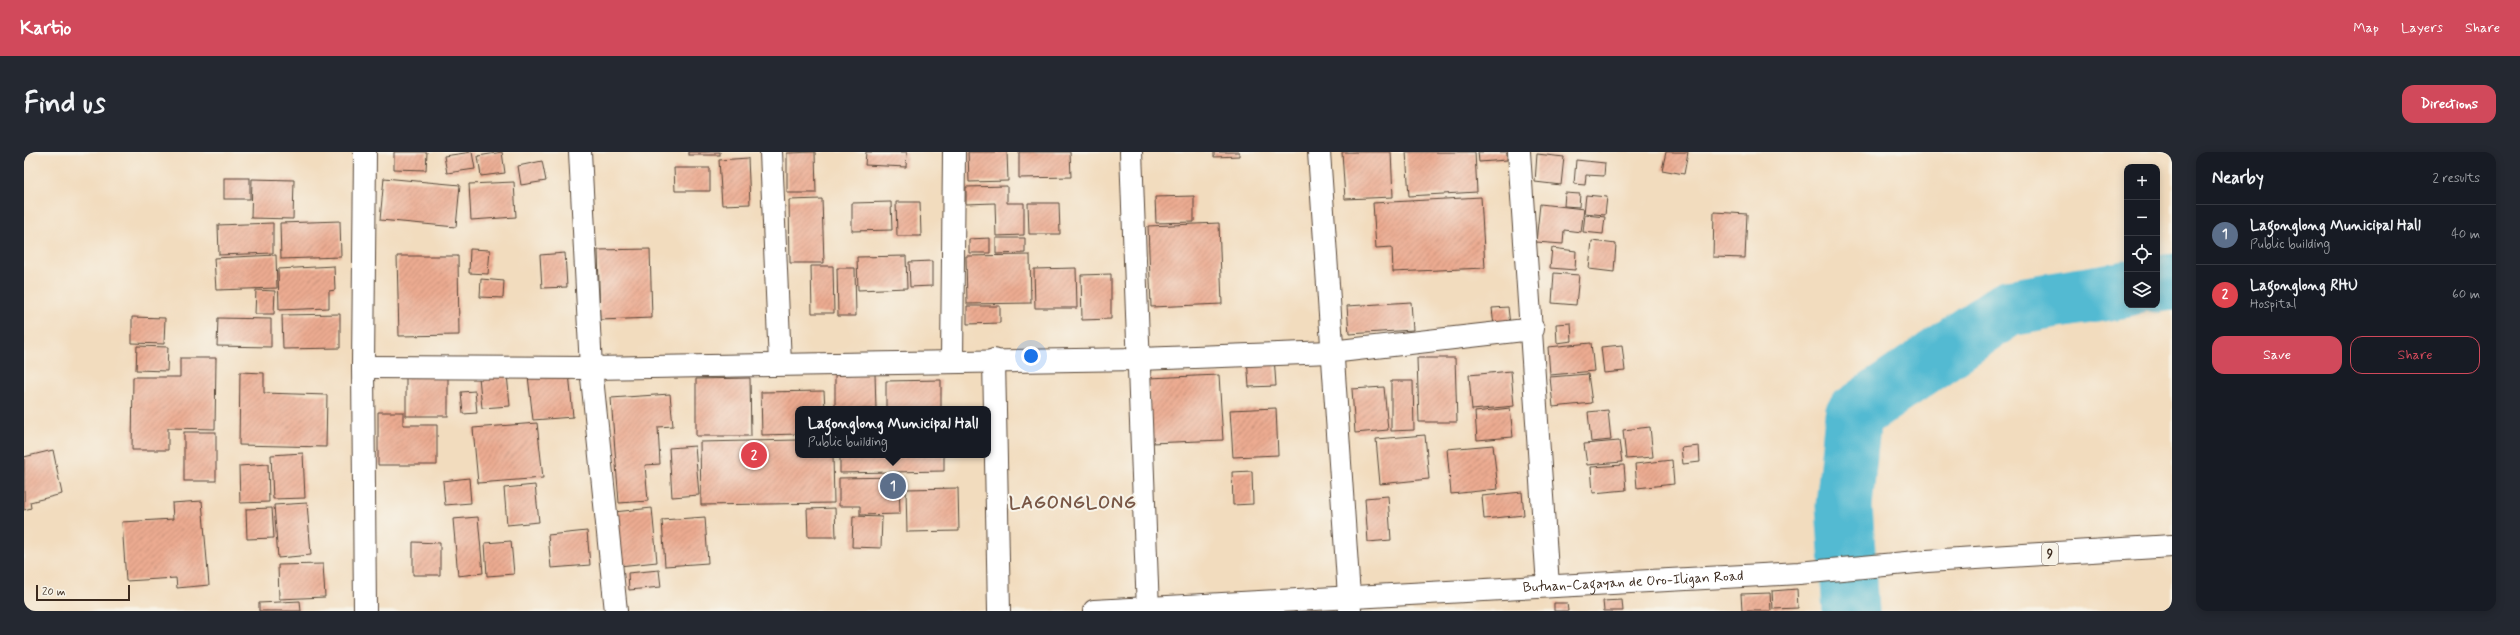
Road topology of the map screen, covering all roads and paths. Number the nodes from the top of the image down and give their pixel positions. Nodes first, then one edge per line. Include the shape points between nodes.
1 (365, 152) edge
2 (580, 152) edge
3 (771, 152) edge
4 (954, 152) edge
5 (1131, 152) edge
6 (1319, 152) edge
7 (1519, 152) edge
8 (1533, 329) junction
9 (1331, 352) junction
10 (1139, 359) junction
11 (994, 360) junction
12 (952, 361) junction
13 (780, 364) junction
14 (363, 366) junction
15 (591, 368) junction
16 (2172, 546) edge
17 (1548, 586) junction
18 (1350, 604) edge
19 (1148, 609) edge
20 (365, 611) edge
21 (616, 611) edge
22 (999, 611) edge
23 (1094, 611) edge

1 - 14 main road
2 - 15 main road
3 - 13 main road
4 - 12 main road
5 - 10 main road
6 - 9 main road
7 - 8 main road
8 - 9 main road
8 - 17 main road
9 - 10 main road
9 - 18 main road
10 - 11 main road
10 - 19 main road
11 - 12 main road
11 - 22 main road
12 - 13 main road
13 - 15 main road
14 - 15 main road
14 - 20 main road
15 - 21 main road
16 - 17 main road, Butuan-Cagayan de Oro-Iligan Road / 9 via 1927,561 1799,573
17 - 18 main road, Butuan-Cagayan de Oro-Iligan Road / 9
18 - 19 main road, Butuan-Cagayan de Oro-Iligan Road / 9
19 - 23 main road, Butuan-Cagayan de Oro-Iligan Road / 9

